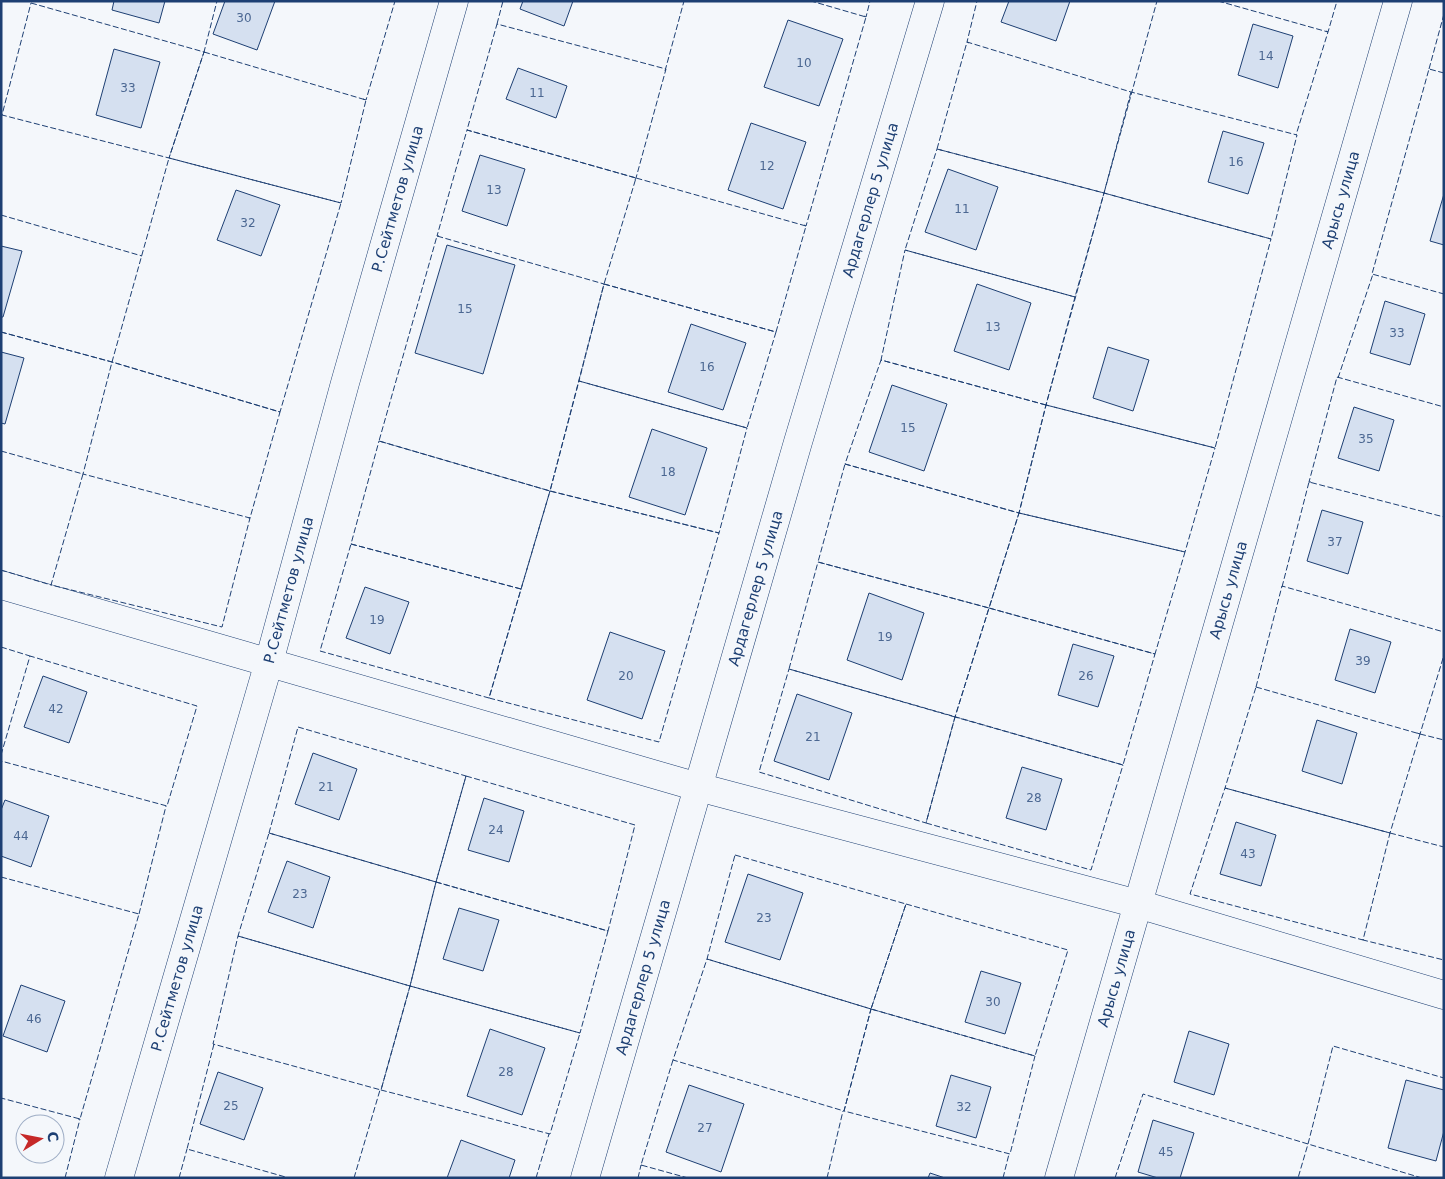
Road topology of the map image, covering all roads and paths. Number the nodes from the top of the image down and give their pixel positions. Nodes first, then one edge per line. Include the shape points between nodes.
1 (454, 1) edge
2 (930, 1) edge
3 (1398, 1) edge
4 (1, 585) edge
5 (269, 662) junction
6 (698, 787) junction
7 (1138, 904) junction
8 (1444, 995) edge
9 (119, 1178) edge
10 (585, 1178) edge
11 (1059, 1178) edge

1 - 5 street, Р.Сейтметов улица
2 - 6 street, Ардагерлер 5 улица
3 - 7 street, Арысь улица
4 - 5 street
5 - 6 street
5 - 9 street, Р.Сейтметов улица
6 - 7 street
6 - 10 street, Ардагерлер 5 улица
7 - 8 street
7 - 11 street, Арысь улица

